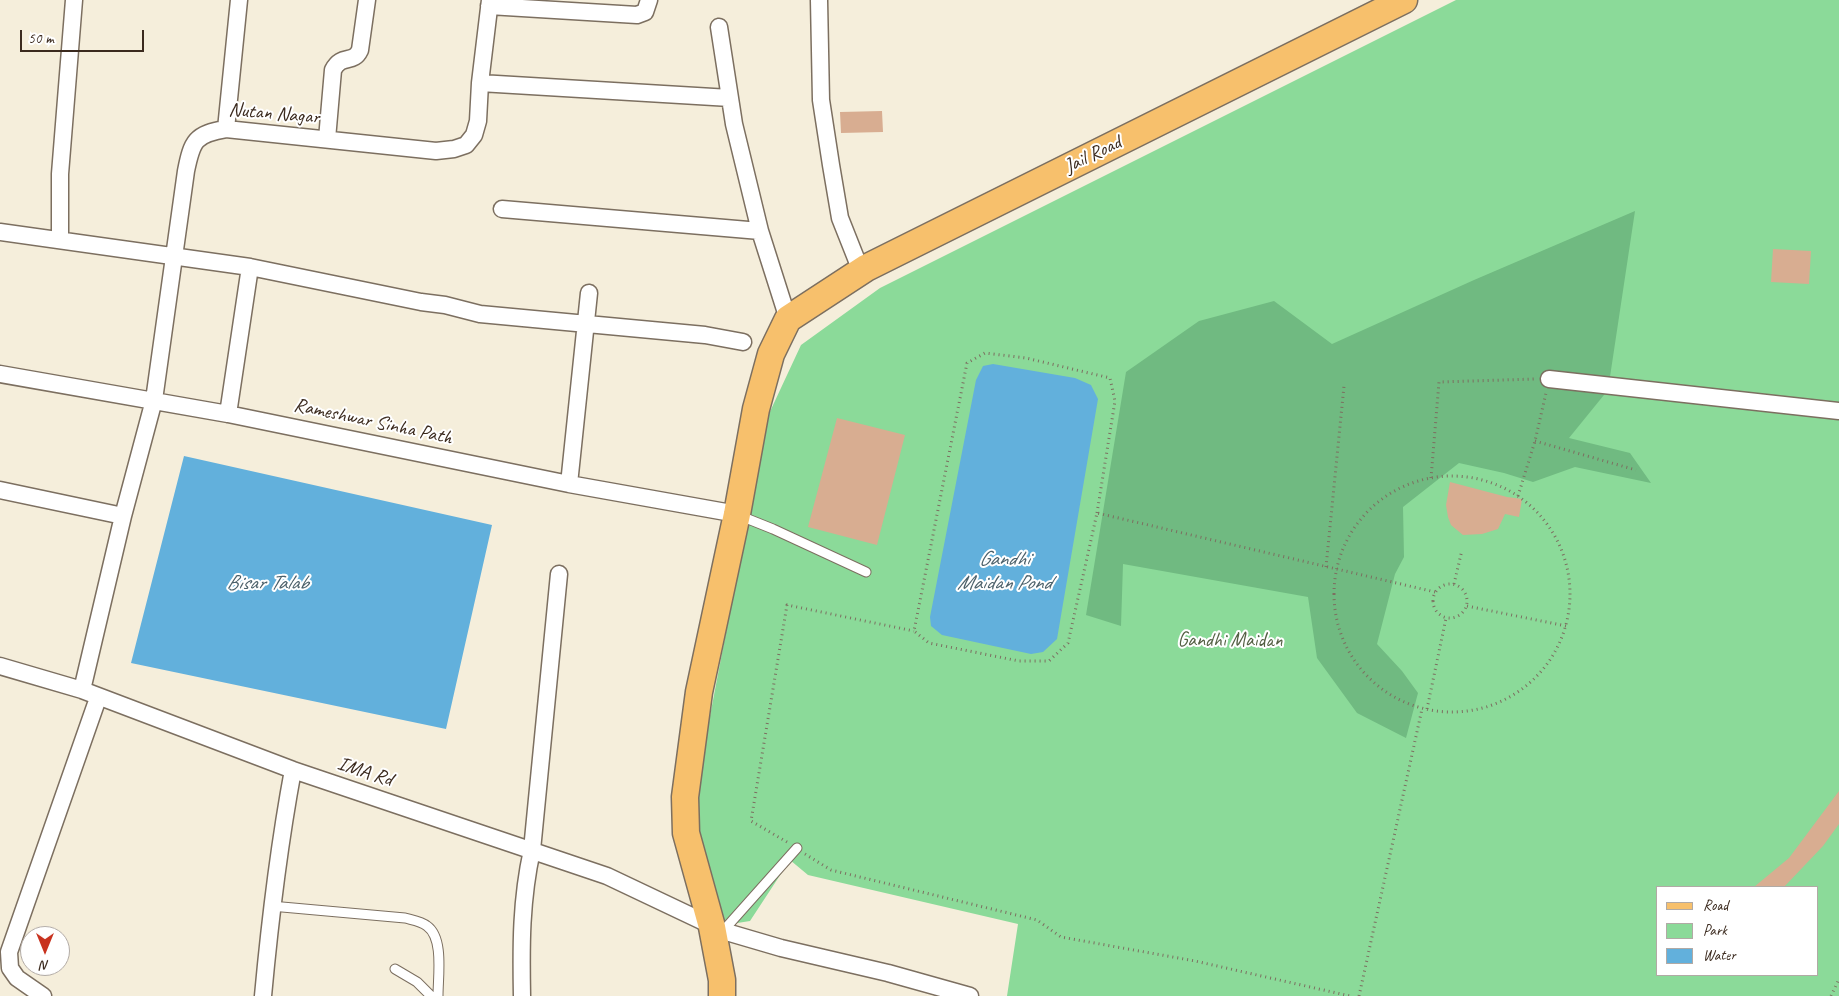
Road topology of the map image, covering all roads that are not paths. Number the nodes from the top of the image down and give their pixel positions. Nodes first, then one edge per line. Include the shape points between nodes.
1 (74, 0) edge
2 (240, 0) edge
3 (367, 0) edge
4 (649, 0) edge
5 (819, 0) edge
6 (1404, 0) edge
7 (489, 3) edge
8 (597, 7) edge
9 (719, 27) dead end
10 (480, 83) junction
11 (730, 98) junction
12 (226, 129) junction
13 (327, 139) junction
14 (502, 209) dead end
15 (760, 231) junction
16 (0, 232) edge
17 (60, 240) junction
18 (174, 255) junction
19 (250, 267) junction
20 (861, 271) junction
21 (589, 293) dead end
22 (788, 319) junction
23 (586, 325) junction
24 (742, 342) dead end
25 (0, 374) edge
26 (1549, 379) road end
27 (154, 400) junction
28 (1839, 411) edge
29 (228, 414) junction
30 (569, 484) junction
31 (0, 490) edge
32 (737, 514) junction
33 (123, 516) junction
34 (866, 572) dead end
35 (559, 574) dead end
36 (0, 666) edge
37 (82, 690) junction
38 (98, 698) junction
39 (293, 770) junction
40 (797, 848) road end
41 (532, 850) junction
42 (272, 906) junction
43 (718, 929) junction
44 (395, 969) dead end
45 (43, 996) edge
46 (263, 996) edge
47 (431, 996) edge
48 (438, 996) edge
49 (522, 996) edge
50 (722, 996) edge
51 (970, 996) edge

1 - 17 street via 60,165
2 - 12 street
3 - 13 street via 358,56 342,60 333,70
4 - 8 street via 645,12 637,15
5 - 20 street via 821,100 831,165 840,218
6 - 20 main road, Jail Road
7 - 8 street
7 - 10 street, Nutan Nagar
9 - 11 street
10 - 11 street
10 - 13 street, Nutan Nagar via 474,135 466,144 454,149 436,151
11 - 15 street
12 - 13 street, Nutan Nagar
12 - 18 street, Nutan Nagar via 200,136 190,151
14 - 15 street
15 - 22 street
16 - 17 street
17 - 18 street
18 - 19 street
18 - 27 street, Nutan Nagar
19 - 23 street via 480,314
19 - 29 street
20 - 22 main road, Jail Road
21 - 23 street
22 - 32 main road via 771,354 756,409
23 - 24 street via 705,335
23 - 30 street
25 - 27 street, Rameshwar Sinha Path
26 - 28 street
27 - 29 street, Rameshwar Sinha Path
27 - 33 street, Nutan Nagar
29 - 30 street, Rameshwar Sinha Path
30 - 32 street, Rameshwar Sinha Path
31 - 33 street
32 - 34 lane
32 - 43 main road via 699,692 685,797 686,833
33 - 37 street, Nutan Nagar
35 - 41 street
36 - 37 street, IMA Rd
37 - 38 street, IMA Rd
38 - 39 street, IMA Rd
38 - 45 street via 9,952 10,968 17,978
39 - 41 street, IMA Rd
39 - 42 street
40 - 43 lane
41 - 43 street, IMA Rd via 607,876
41 - 49 street via 525,882 521,930
42 - 46 street
42 - 48 lane via 405,918 426,925 436,935
43 - 50 main road
43 - 51 street, IMA Rd
44 - 47 lane via 417,982

